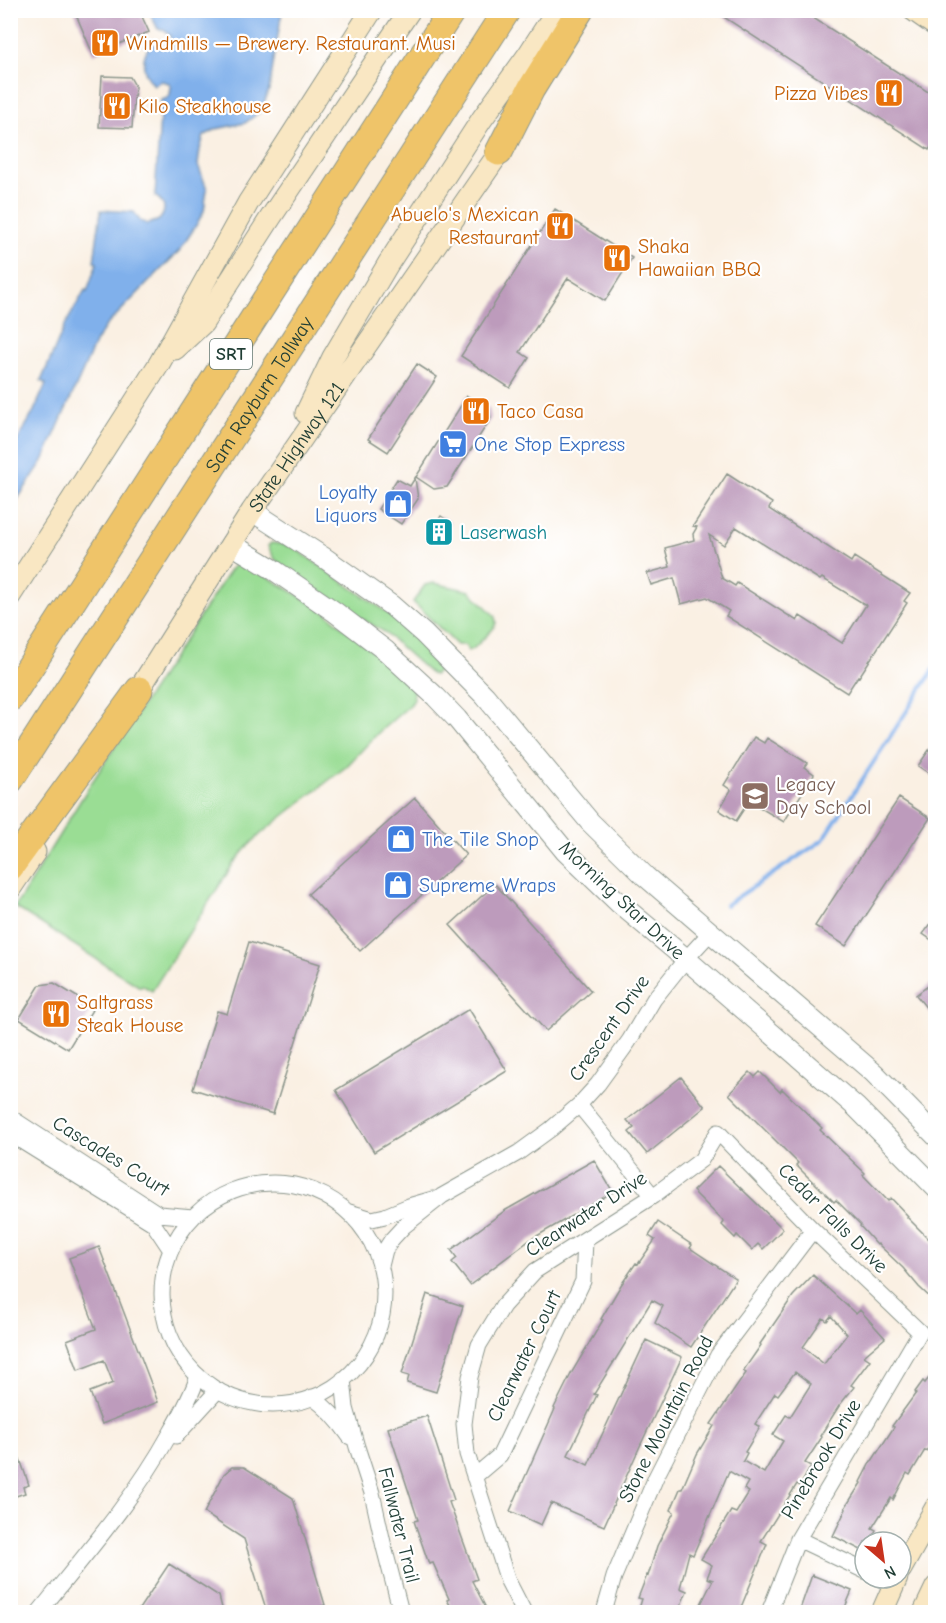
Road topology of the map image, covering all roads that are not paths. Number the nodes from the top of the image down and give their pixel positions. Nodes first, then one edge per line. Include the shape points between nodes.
1 (372, 10) edge
2 (410, 10) edge
3 (452, 10) edge
4 (507, 10) edge
5 (557, 10) edge
6 (580, 10) edge
7 (594, 10) edge
8 (913, 10) edge
9 (936, 26) edge
10 (499, 152) junction
11 (159, 364) junction
12 (277, 473) junction
13 (252, 511) junction
14 (231, 544) junction
15 (10, 596) edge
16 (139, 690) junction
17 (10, 698) edge
18 (10, 780) edge
19 (10, 867) edge
20 (10, 889) edge
21 (710, 933) junction
22 (686, 959) junction
23 (579, 1106) junction
24 (10, 1118) edge
25 (718, 1132) joint
26 (10, 1134) edge
27 (936, 1136) edge
28 (936, 1188) edge
29 (442, 1196) junction
30 (653, 1196) junction
31 (349, 1212) junction
32 (193, 1217) junction
33 (813, 1230) junction
34 (585, 1241) junction
35 (171, 1250) junction
36 (381, 1266) junction
37 (920, 1332) joint
38 (198, 1376) junction
39 (343, 1379) junction
40 (218, 1390) junction
41 (312, 1397) junction
42 (357, 1448) junction
43 (158, 1456) junction
44 (474, 1477) junction
45 (936, 1507) edge
46 (798, 1539) junction
47 (913, 1545) edge
48 (853, 1565) edge
49 (936, 1587) edge
50 (889, 1590) edge
51 (39, 1612) edge
52 (401, 1612) edge
53 (524, 1612) edge
54 (604, 1612) edge
55 (769, 1612) edge
56 (882, 1612) edge
57 (924, 1612) edge

1 - 11 main road via 248,203
2 - 11 main road via 203,323
3 - 17 highway, SRT
4 - 18 highway, Sam Rayburn Tollway / SRT
5 - 12 main road via 388,264 333,357
6 - 10 highway via 531,89
7 - 10 main road, State Highway 121 via 525,120
8 - 9 main road
10 - 12 main road, State Highway 121
11 - 15 main road
12 - 13 main road, State Highway 121
13 - 14 main road, State Highway 121
13 - 21 street, Morning Star Drive via 392,606 424,634 486,696 590,822
14 - 16 main road, State Highway 121
14 - 22 street, Morning Star Drive via 271,567 386,651 457,719 565,851
16 - 19 highway
16 - 20 main road, State Highway 121
21 - 22 street, Crescent Drive
21 - 27 street, Morning Star Drive via 874,1074
22 - 23 street, Crescent Drive
22 - 28 street, Morning Star Drive via 856,1107
23 - 29 street, Crescent Drive via 518,1153
23 - 30 street
24 - 32 street, Cascades Court via 159,1214
25 - 30 street, Clearwater Drive via 701,1160
25 - 33 street, Cedar Falls Drive
26 - 35 street, Cascades Court via 153,1223
29 - 31 street, Crescent Drive via 372,1219
29 - 36 street, Crescent Drive via 392,1239
30 - 34 street, Clearwater Drive
31 - 32 street via 320,1193 276,1184 253,1185 220,1196
31 - 36 street via 370,1239
32 - 35 street
33 - 37 street, Cedar Falls Drive
33 - 54 street, Stone Mountain Road via 718,1355 656,1477 614,1577
34 - 44 street, Clearwater Court via 583,1281 500,1455
34 - 44 street, Clearwater Drive via 535,1271 503,1306 479,1345 464,1424
35 - 38 street via 163,1274 165,1324 175,1347
36 - 39 street via 384,1295 380,1323 369,1350
37 - 46 street, Pinebrook Drive
38 - 40 street
38 - 43 street via 191,1397
39 - 41 street
39 - 42 street, Fallwater Trail
40 - 41 street via 254,1403 279,1405
40 - 43 street
41 - 42 street, Fallwater Trail via 333,1414
42 - 52 street, Fallwater Trail
43 - 51 street
44 - 53 street, Clearwater Drive via 508,1581
45 - 47 main road
46 - 48 street
46 - 55 street, Pinebrook Drive
49 - 57 main road
50 - 56 main road

